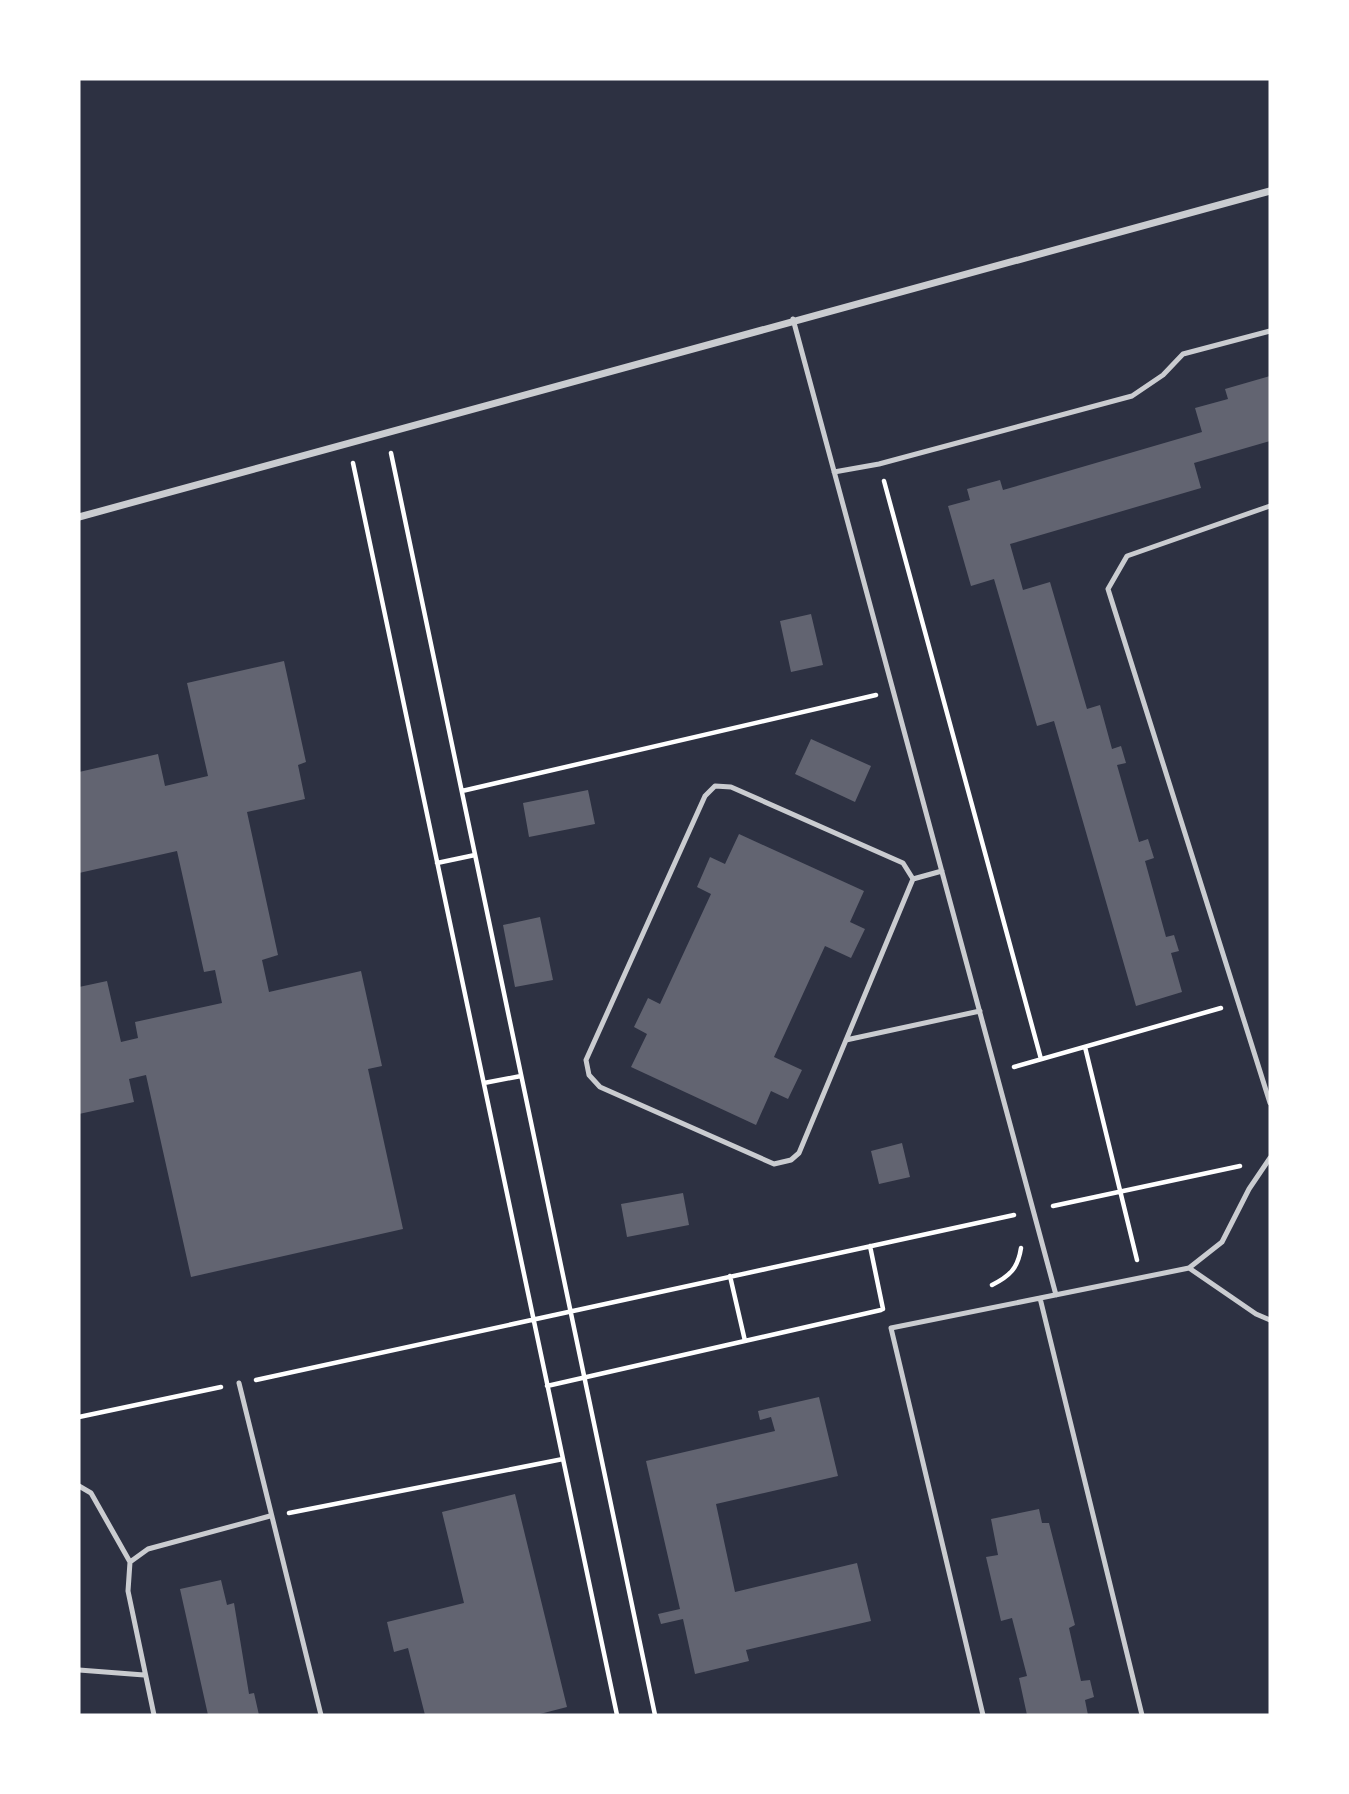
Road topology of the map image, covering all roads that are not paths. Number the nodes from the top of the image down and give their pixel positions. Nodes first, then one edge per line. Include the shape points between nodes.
1 (1270, 191) edge
2 (793, 319) junction
3 (1270, 331) edge
4 (834, 472) junction
5 (1270, 506) edge
6 (79, 517) edge
7 (942, 871) junction
8 (912, 879) junction
9 (980, 1011) junction
10 (846, 1040) junction
11 (1270, 1103) edge
12 (1269, 1159) edge
13 (1189, 1268) junction
14 (1056, 1295) junction
15 (1040, 1298) junction
16 (1270, 1320) edge
17 (239, 1383) road end
18 (79, 1486) edge
19 (270, 1516) junction
20 (130, 1562) junction
21 (79, 1670) edge
22 (144, 1675) junction
23 (154, 1715) edge
24 (321, 1715) edge
25 (983, 1715) edge
26 (1142, 1715) edge

1 - 2 street
2 - 4 lane
2 - 6 street
3 - 4 lane via 1183,354 1132,396
4 - 7 lane
5 - 11 lane via 1127,556 1108,589
7 - 8 lane
7 - 9 lane
8 - 10 lane
8 - 10 lane via 903,863 732,787 715,786 705,796 586,1060 589,1075 600,1087 774,1164 799,1153
9 - 10 lane
9 - 14 lane
12 - 13 lane via 1222,1242
13 - 14 lane
13 - 16 lane
14 - 15 lane
15 - 25 lane via 891,1328
15 - 26 lane
17 - 19 lane
18 - 20 lane via 90,1493
19 - 20 lane via 148,1549
19 - 24 lane
20 - 22 lane via 128,1591
21 - 22 lane
22 - 23 lane

